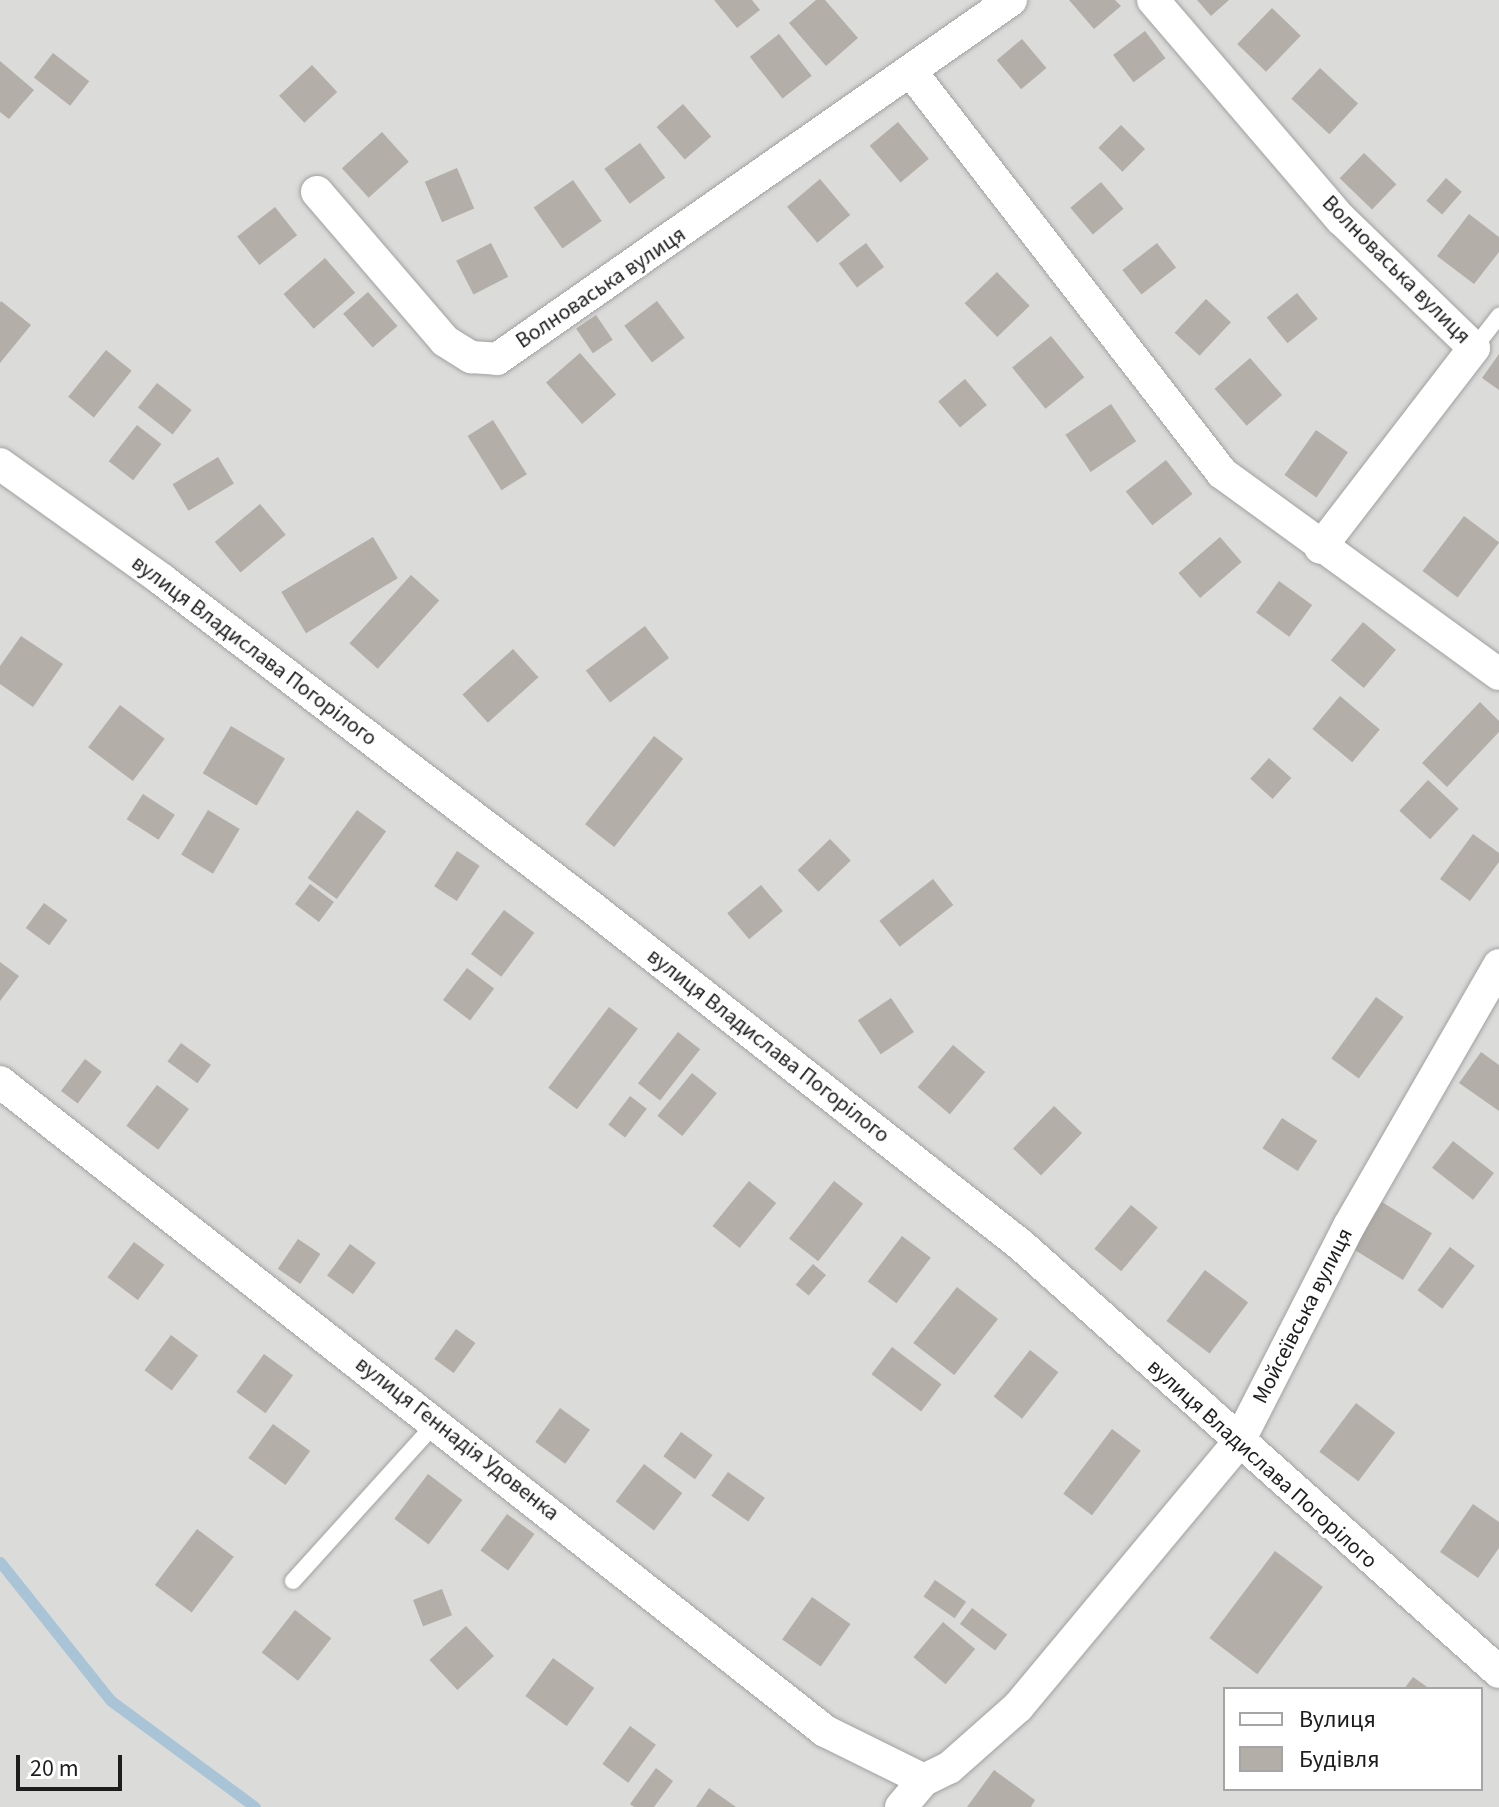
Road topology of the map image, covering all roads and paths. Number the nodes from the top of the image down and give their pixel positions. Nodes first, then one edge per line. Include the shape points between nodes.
1 (1011, 0) edge
2 (1153, 0) edge
3 (912, 73) junction
4 (317, 192) dead end
5 (1499, 316) edge
6 (1474, 348) junction
7 (0, 464) edge
8 (1320, 548) junction
9 (1499, 674) edge
10 (1499, 965) edge
11 (0, 1082) edge
12 (436, 1423) junction
13 (1238, 1443) junction
14 (293, 1581) dead end
15 (1495, 1659) edge
16 (924, 1780) junction
17 (901, 1807) edge

1 - 3 street, Волноваська вулиця
2 - 6 street, Волноваська вулиця via 1341,219
3 - 4 street, Волноваська вулиця via 497,359 471,357 445,341
3 - 8 street via 1222,473
5 - 6 lane
6 - 8 street, Волноваська вулиця
7 - 13 street, вулиця Владислава Погорілого via 161,579 590,906 1021,1245
8 - 9 street
10 - 13 street, Мойсеївська вулиця via 1349,1226
11 - 12 street, вулиця Геннадія Удовенка
12 - 14 lane
12 - 16 street, вулиця Геннадія Удовенка via 825,1731
13 - 15 street, вулиця Владислава Погорілого
13 - 16 street, Мойсеївська вулиця via 1018,1707 949,1768
16 - 17 street, Мойсеївська вулиця

